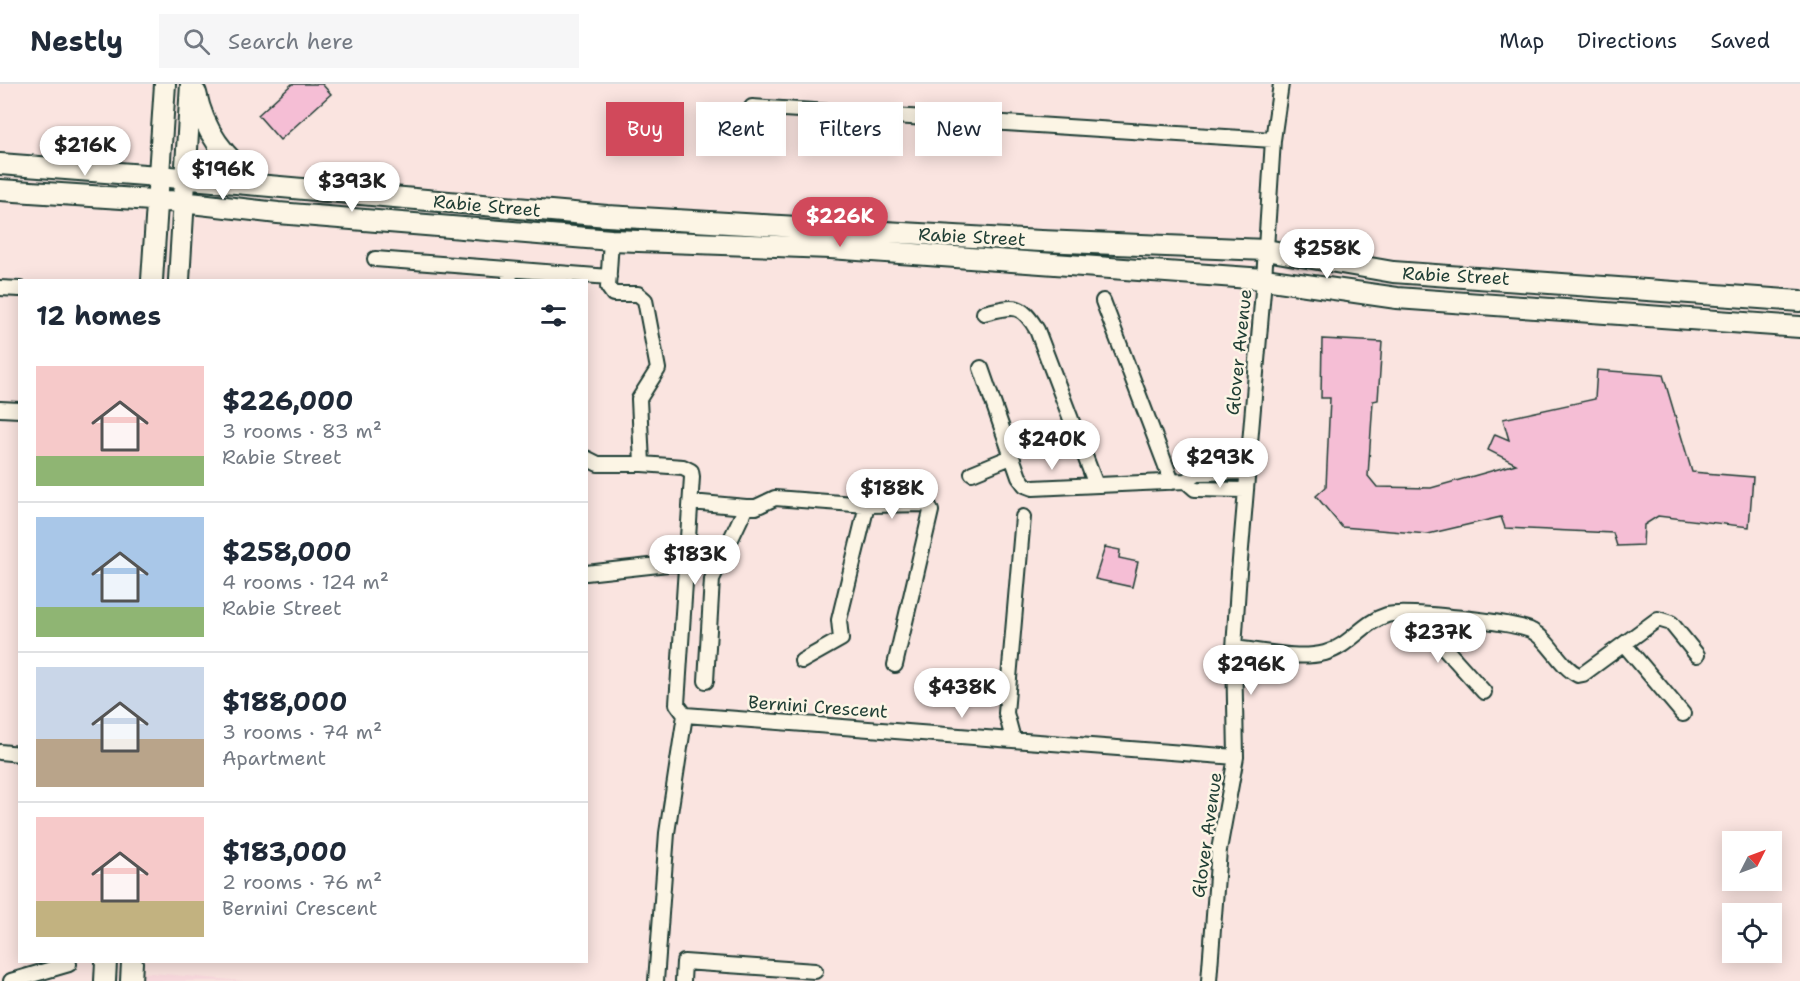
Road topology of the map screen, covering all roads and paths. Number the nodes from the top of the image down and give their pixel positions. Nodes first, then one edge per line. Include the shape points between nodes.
1 (165, 84) edge
2 (193, 84) edge
3 (1281, 84) edge
4 (786, 109) edge
5 (1273, 140) junction
6 (0, 164) edge
7 (158, 176) junction
8 (184, 179) junction
9 (264, 186) junction
10 (0, 190) edge
11 (156, 201) junction
12 (182, 202) junction
13 (611, 240) junction
14 (1266, 250) junction
15 (375, 259) dead end
16 (509, 275) edge
17 (609, 277) junction
18 (152, 279) edge
19 (179, 279) edge
20 (1264, 279) junction
21 (0, 288) edge
22 (18, 289) edge
23 (1103, 301) dead end
24 (1800, 302) edge
25 (984, 312) dead end
26 (1800, 327) edge
27 (981, 368) dead end
28 (0, 409) edge
29 (18, 410) edge
30 (1011, 457) junction
31 (588, 459) edge
32 (642, 464) junction
33 (1247, 472) junction
34 (972, 473) dead end
35 (1179, 481) junction
36 (1096, 485) junction
37 (1245, 490) junction
38 (692, 502) junction
39 (867, 505) junction
40 (746, 507) junction
41 (1023, 517) dead end
42 (686, 562) junction
43 (588, 573) edge
44 (1415, 615) junction
45 (1624, 644) junction
46 (1234, 648) junction
47 (1697, 654) dead end
48 (802, 661) dead end
49 (895, 665) dead end
50 (706, 681) dead end
51 (1484, 692) dead end
52 (1683, 714) dead end
53 (685, 715) junction
54 (1013, 739) junction
55 (0, 752) edge
56 (18, 754) edge
57 (1236, 758) junction
58 (106, 963) edge
59 (132, 963) edge
60 (69, 964) dead end
61 (39, 967) edge
62 (815, 971) dead end
63 (5, 980) edge
64 (105, 981) edge
65 (130, 981) edge
66 (656, 981) edge
67 (683, 981) edge
68 (1209, 981) edge

1 - 7 main road
2 - 8 main road
2 - 9 main road via 200,111 216,142 243,173
3 - 5 street, Glover Avenue
4 - 5 street
5 - 14 street, Glover Avenue
6 - 7 main road, Rabie Street
7 - 8 main road, Rabie Street
7 - 11 main road
8 - 9 main road, Rabie Street
8 - 12 main road
9 - 14 main road, Rabie Street via 608,216
10 - 11 main road, Rabie Street
11 - 12 main road, Rabie Street
11 - 18 main road
12 - 13 main road, Rabie Street
12 - 19 main road
13 - 17 street
13 - 20 main road, Rabie Street via 830,248
14 - 20 street, Glover Avenue
14 - 24 main road, Rabie Street via 1393,272
15 - 16 street
16 - 17 street
17 - 32 street via 608,287 613,294 638,294 645,300 658,369 639,399
20 - 26 main road, Rabie Street via 1397,298
20 - 33 street, Glover Avenue
21 - 22 street
23 - 35 street
25 - 36 street via 1011,306 1029,316 1038,330
27 - 30 street
28 - 29 street
30 - 34 street
30 - 36 street via 1018,477 1034,488
31 - 32 street via 598,464
32 - 38 street via 691,471
33 - 35 street via 1197,474
33 - 37 street, Glover Avenue
35 - 36 street
35 - 37 street via 1195,489
37 - 46 street, Glover Avenue
38 - 40 street
38 - 42 street
39 - 40 street via 775,498
39 - 48 street via 839,620 841,639
39 - 49 street via 931,506
40 - 50 street via 712,579
41 - 54 street via 1006,713
42 - 43 street
42 - 53 street via 677,704
44 - 45 street via 1526,628 1542,637 1578,675
44 - 46 street via 1386,615 1340,648 1324,653
44 - 51 street
45 - 47 street via 1653,621 1663,619
45 - 52 street
46 - 57 street, Glover Avenue
53 - 54 street, Bernini Crescent
53 - 66 street via 667,833
54 - 57 street, Bernini Crescent
55 - 56 street
57 - 68 street, Glover Avenue via 1220,850
58 - 64 main road
59 - 65 main road
60 - 61 street
61 - 63 street
62 - 67 street via 684,962

